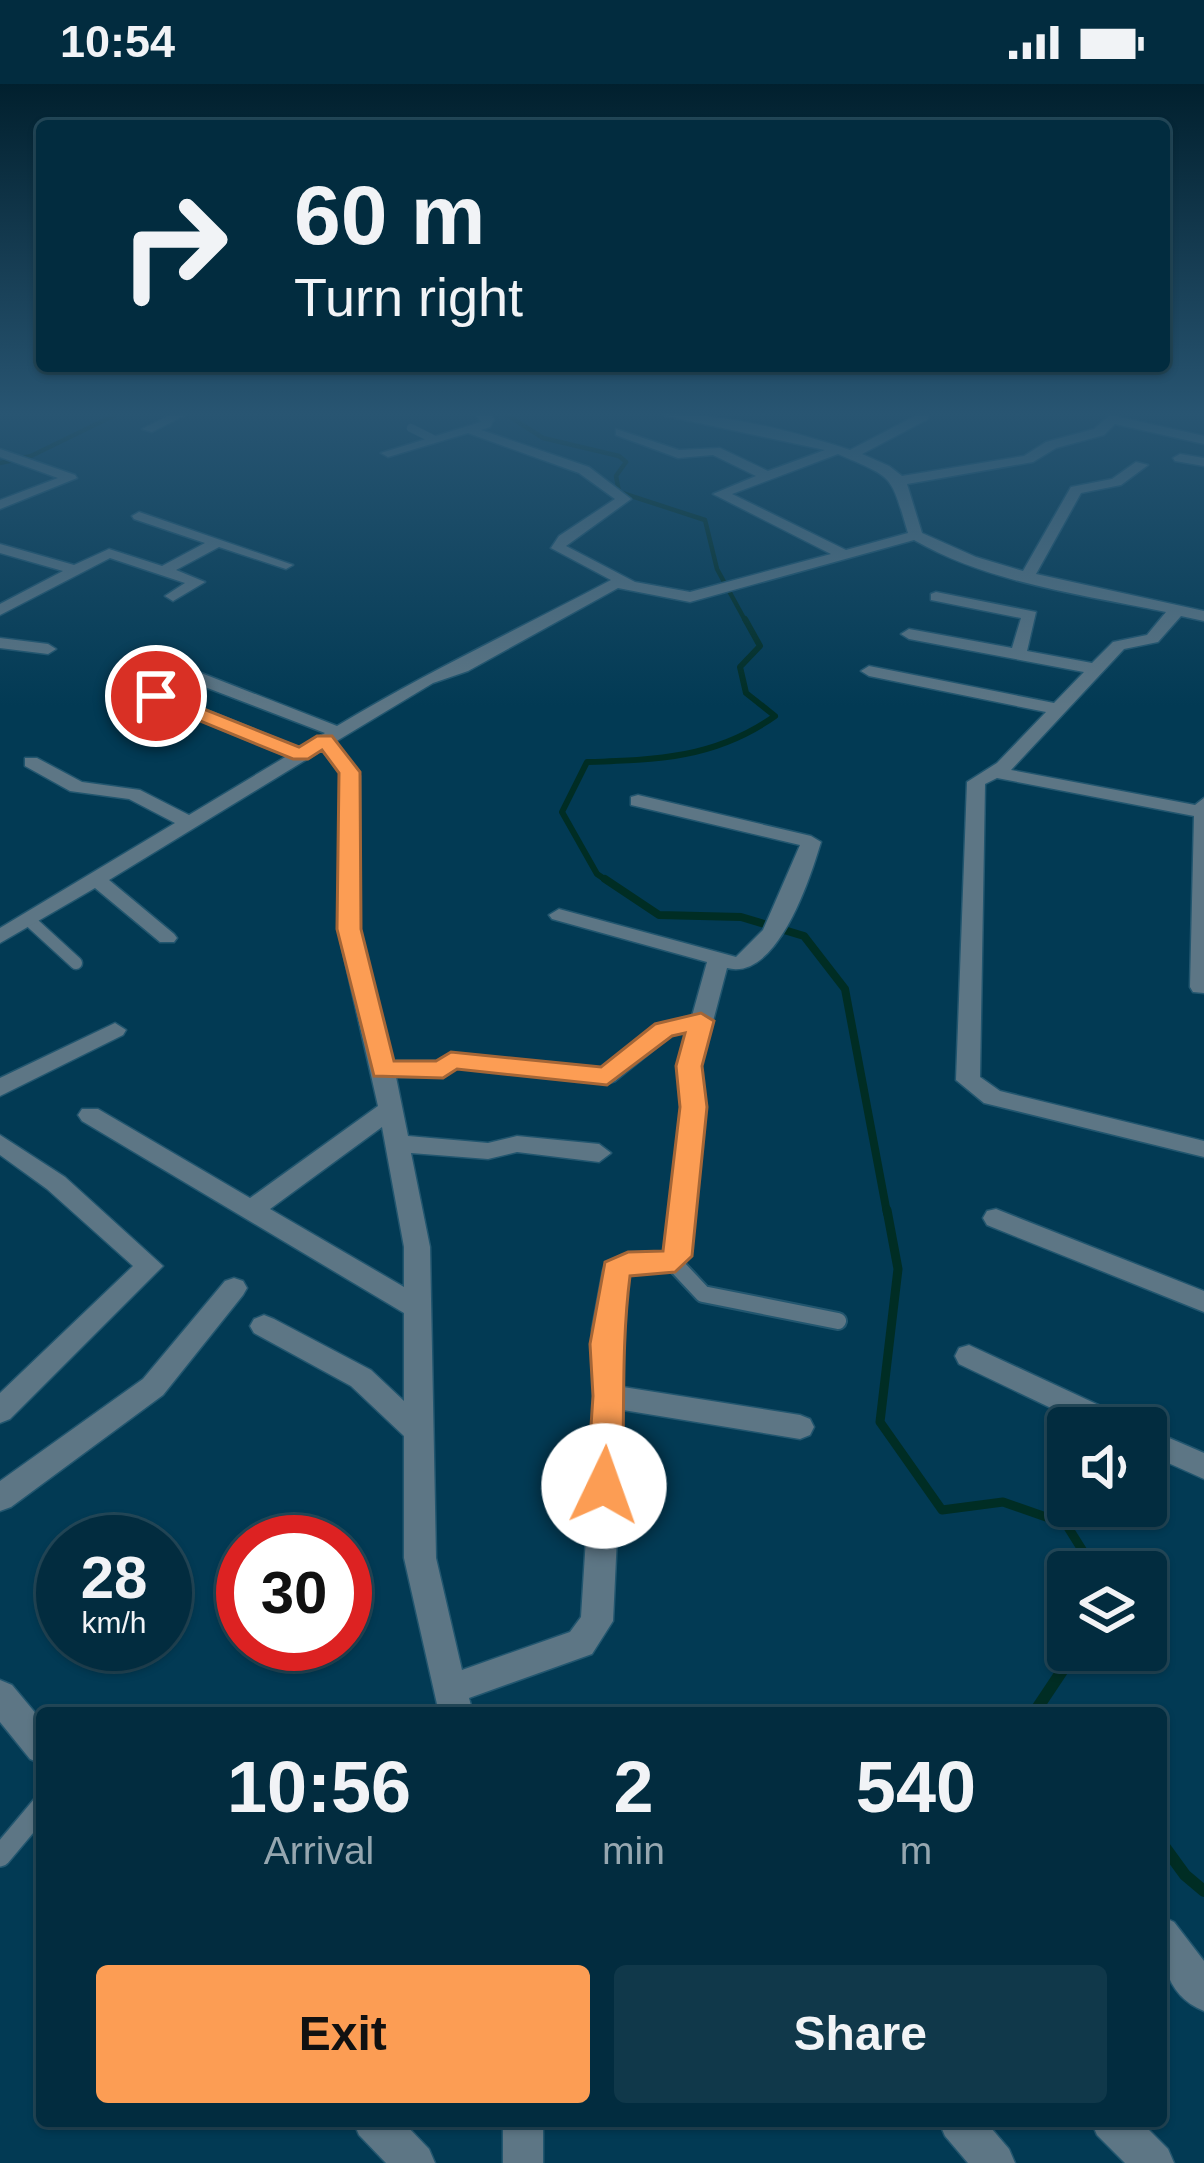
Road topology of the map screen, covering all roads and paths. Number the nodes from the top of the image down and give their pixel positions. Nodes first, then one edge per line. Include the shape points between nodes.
1 (606, 512) edge
2 (756, 512) edge
3 (909, 512) edge
4 (1064, 512) edge
5 (139, 516) dead end
6 (916, 535) junction
7 (218, 542) junction
8 (0, 548) edge
9 (843, 554) junction
10 (286, 565) dead end
11 (74, 570) junction
12 (165, 570) junction
13 (1028, 575) junction
14 (627, 582) junction
15 (173, 596) dead end
16 (936, 597) dead end
17 (0, 610) edge
18 (1177, 610) junction
19 (1204, 616) edge
20 (909, 634) dead end
21 (0, 643) edge
22 (48, 649) dead end
23 (1018, 655) junction
24 (1096, 669) junction
25 (869, 671) dead end
26 (190, 675) dead end
27 (156, 696) dead end
28 (1058, 709) junction
29 (331, 736) junction
30 (300, 755) junction
31 (31, 761) dead end
32 (994, 772) junction
33 (638, 801) dead end
34 (1202, 813) edge
35 (190, 823) junction
36 (97, 880) junction
37 (1203, 883) edge
38 (559, 915) dead end
39 (29, 920) junction
40 (0, 937) edge
41 (167, 938) dead end
42 (718, 960) junction
43 (76, 963) dead end
44 (1201, 987) edge
45 (701, 1021) junction
46 (115, 1030) dead end
47 (383, 1070) junction
48 (0, 1088) edge
49 (391, 1108) junction
50 (90, 1115) dead end
51 (0, 1143) edge
52 (398, 1143) junction
53 (1204, 1149) edge
54 (599, 1153) dead end
55 (253, 1209) junction
56 (996, 1218) dead end
57 (673, 1262) junction
58 (233, 1288) dead end
59 (1204, 1302) edge
60 (419, 1309) junction
61 (838, 1321) dead end
62 (264, 1326) dead end
63 (969, 1356) dead end
64 (609, 1396) junction
65 (1077, 1407) edge
66 (0, 1411) edge
67 (800, 1427) dead end
68 (420, 1432) junction
69 (1167, 1450) edge
70 (1204, 1467) edge
71 (0, 1498) edge
72 (0, 1696) edge
73 (454, 1701) edge
74 (36, 1740) edge
75 (36, 1813) edge
76 (0, 1856) edge
77 (1167, 1943) edge
78 (1204, 1992) edge
79 (524, 2127) edge
80 (963, 2127) edge
81 (1118, 2127) edge
82 (523, 2163) edge
83 (995, 2163) edge
84 (1154, 2163) edge

1 - 14 street via 558,548
2 - 9 street
3 - 6 street
4 - 13 street
5 - 7 street
6 - 9 street
6 - 13 street
7 - 10 street
7 - 12 street
8 - 11 street
9 - 14 street via 685,598
11 - 12 street via 109,553
11 - 17 street
12 - 15 street via 197,582
13 - 18 street
14 - 29 street
16 - 23 street via 1030,615
18 - 19 street
18 - 24 street via 1156,637 1123,642
20 - 23 street
21 - 22 street
23 - 24 street
24 - 28 street
25 - 28 street
26 - 29 street
27 - 30 street
28 - 32 street
29 - 30 street
29 - 47 street via 351,776 349,929
30 - 35 street
31 - 35 street via 82,789 133,794
32 - 34 street
32 - 53 street via 976,782 968,1081 992,1097
33 - 42 street via 808,838 777,923 752,961
34 - 37 street
35 - 36 street
36 - 39 street
36 - 41 street
37 - 44 street
38 - 42 street
39 - 40 street
39 - 43 lane
42 - 45 street
45 - 47 street via 664,1030 607,1076 451,1060 443,1069
45 - 57 street via 689,1066 694,1107
46 - 48 street
47 - 49 street
49 - 52 street
49 - 55 street
50 - 55 street
51 - 66 street via 150,1266
52 - 54 street
52 - 60 street
55 - 60 street
56 - 59 street
57 - 61 lane via 712,1297
57 - 64 street via 616,1270 605,1344
58 - 71 street via 153,1387
60 - 68 street
62 - 68 street via 361,1378
63 - 65 street
64 - 67 street
64 - 73 street via 591,1635
68 - 73 street via 420,1558
69 - 70 street
72 - 74 street
75 - 76 lane
77 - 78 street
79 - 82 street
80 - 83 street
81 - 84 street

